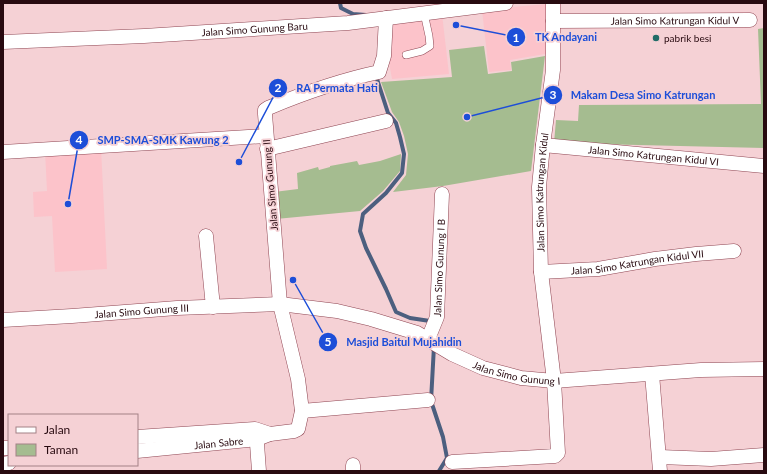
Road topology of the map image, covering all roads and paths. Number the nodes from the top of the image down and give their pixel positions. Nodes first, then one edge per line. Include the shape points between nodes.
1 (506, 3) edge
2 (553, 3) edge
3 (424, 13) junction
4 (378, 19) junction
5 (750, 20) dead end
6 (552, 21) junction
7 (3, 42) edge
8 (406, 55) dead end
9 (386, 121) dead end
10 (266, 142) junction
11 (543, 145) junction
12 (3, 152) edge
13 (764, 166) edge
14 (442, 194) dead end
15 (206, 236) dead end
16 (734, 251) dead end
17 (541, 272) junction
18 (280, 304) junction
19 (213, 306) junction
20 (3, 320) edge
21 (433, 336) junction
22 (764, 369) edge
23 (652, 374) junction
24 (554, 381) junction
25 (428, 400) dead end
26 (302, 411) junction
27 (298, 429) joint
28 (261, 434) junction
29 (138, 437) edge
30 (138, 451) edge
31 (764, 455) edge
32 (452, 462) dead end
33 (660, 464) edge
34 (712, 465) edge
35 (259, 471) edge

1 - 3 street, Jalan Simo Gunung Baru
2 - 6 street, Jalan Simo Katrungan Kidul
3 - 4 street, Jalan Simo Gunung Baru
3 - 8 lane via 430,46
4 - 7 street, Jalan Simo Gunung Baru via 144,36
4 - 10 street, Jalan Simo Gunung II via 384,56 377,72 299,95 268,108 265,110
5 - 6 street, Jalan Simo Katrungan Kidul V
6 - 11 street, Jalan Simo Katrungan Kidul via 553,70
9 - 10 street
10 - 12 street
10 - 18 street, Jalan Simo Gunung II
11 - 13 street, Jalan Simo Katrungan Kidul VI
11 - 17 street, Jalan Simo Katrungan Kidul via 539,187
14 - 21 street, Jalan Simo Gunung I B via 437,317
15 - 19 street
16 - 17 street, Jalan Simo Katrungan Kidul VII via 655,259 598,269
17 - 24 street, Jalan Simo Katrungan Kidul
18 - 19 street, Jalan Simo Gunung III
18 - 21 street, Jalan Simo Gunung I via 344,312
18 - 26 street, Jalan Simo Gunung II via 298,379
19 - 20 street, Jalan Simo Gunung III
21 - 24 street, Jalan Simo Gunung I via 452,354 483,368 521,378
22 - 23 street, Jalan Simo Gunung I
23 - 24 street, Jalan Simo Gunung I
23 - 33 street
24 - 32 street, Jalan Simo Katrungan Kidul via 557,455
25 - 26 street
26 - 27 street, Jalan Simo Gunung II
27 - 28 street, Jalan Sabre
28 - 29 street
28 - 30 street, Jalan Sabre
28 - 35 street
31 - 34 street
33 - 34 street

